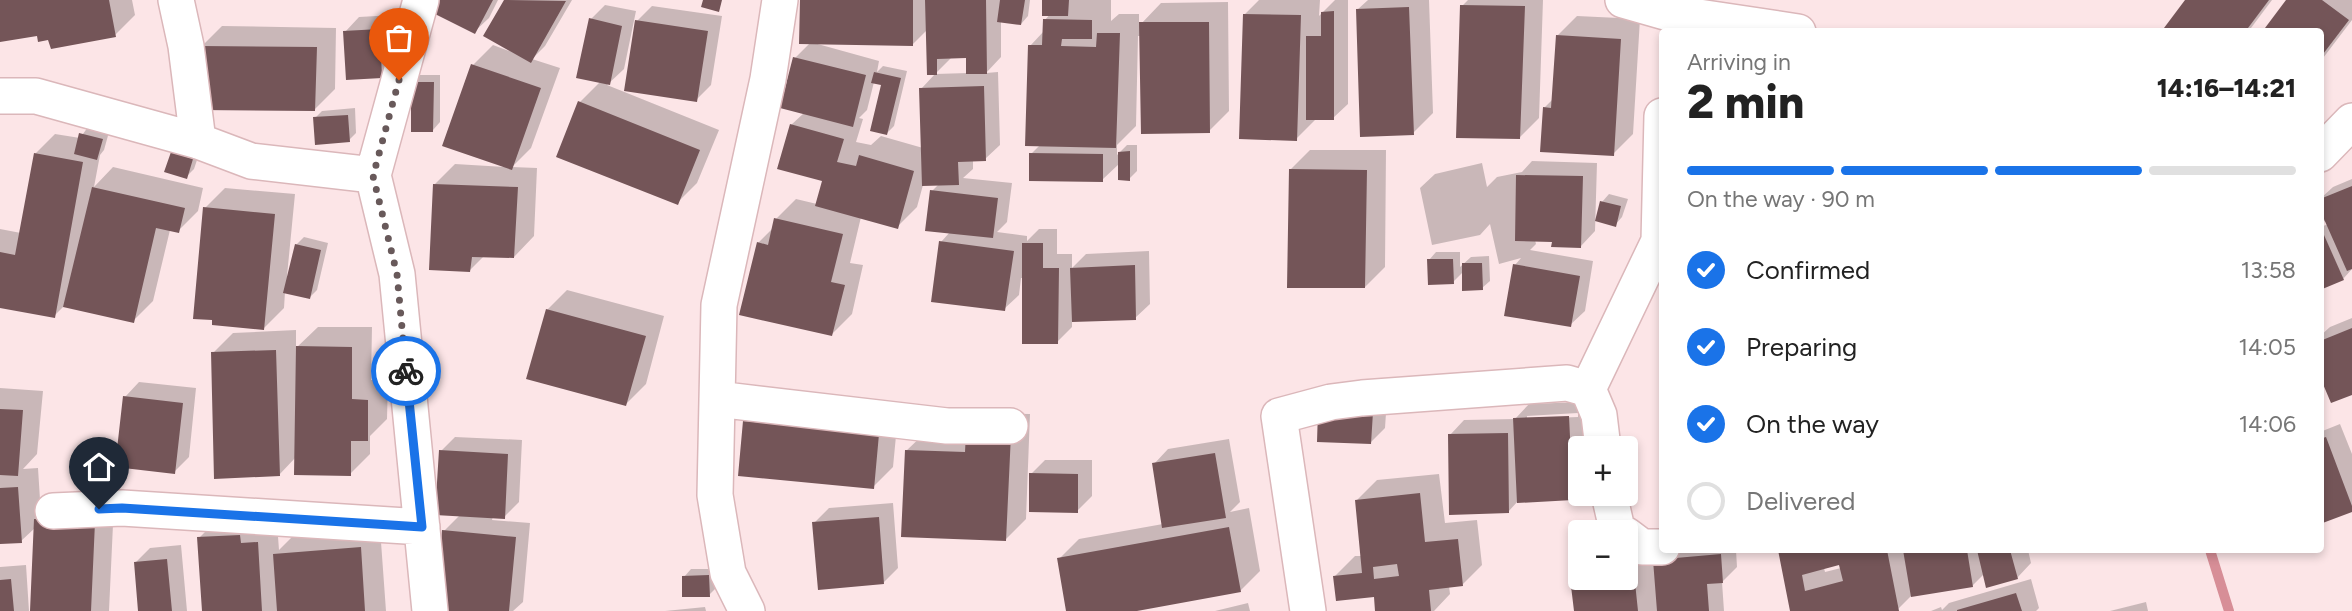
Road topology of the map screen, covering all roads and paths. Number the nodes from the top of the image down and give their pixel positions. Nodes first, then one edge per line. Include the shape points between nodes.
1 (176, 0) edge
2 (421, 0) edge
3 (780, 0) edge
4 (1623, 0) edge
5 (1665, 22) edge
6 (1745, 28) edge
7 (0, 96) edge
8 (2352, 121) edge
9 (198, 141) junction
10 (2324, 150) edge
11 (373, 176) junction
12 (1659, 241) edge
13 (1588, 389) junction
14 (717, 400) junction
15 (1010, 426) dead end
16 (1602, 436) edge
17 (53, 511) dead end
18 (422, 527) junction
19 (1638, 544) edge
20 (1659, 547) edge
21 (430, 611) edge
22 (747, 611) edge
23 (1308, 611) edge

1 - 9 street
2 - 11 street
3 - 14 street via 768,79 719,305
4 - 5 street
5 - 6 street
7 - 9 street via 36,96
8 - 10 street
9 - 11 street via 251,161
11 - 18 street via 397,274
12 - 13 street
13 - 16 street
13 - 23 street via 1567,383 1362,398 1279,416
14 - 15 street via 947,426
14 - 22 street via 715,495 728,573
17 - 18 street via 122,508
18 - 21 street
19 - 20 street

